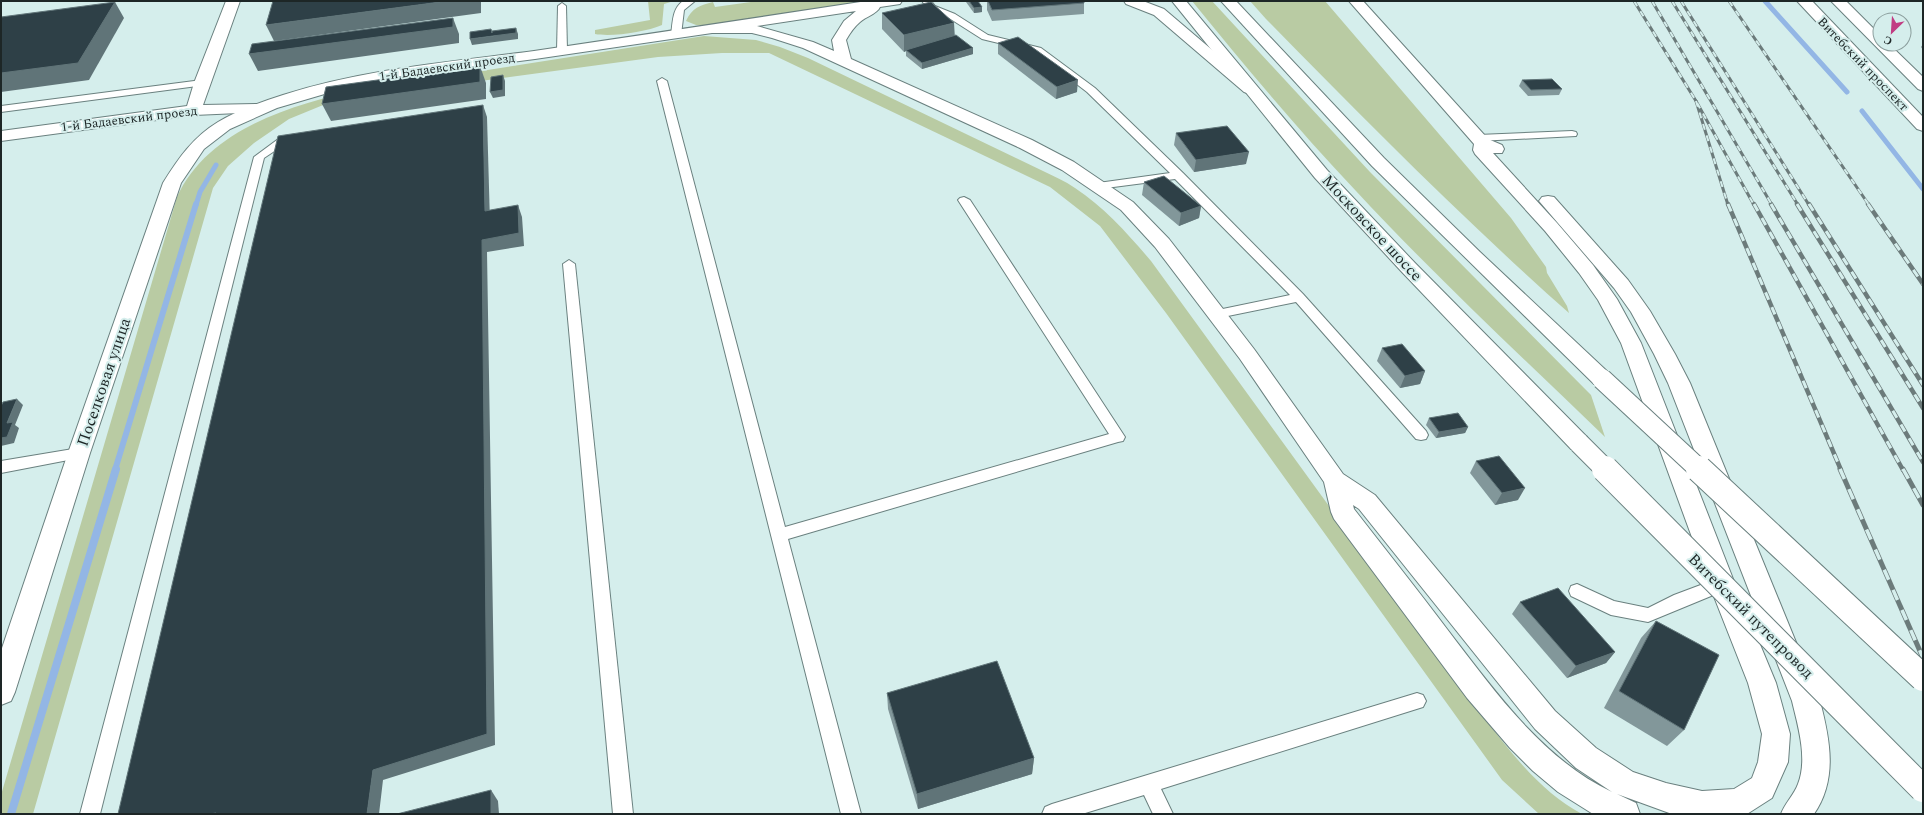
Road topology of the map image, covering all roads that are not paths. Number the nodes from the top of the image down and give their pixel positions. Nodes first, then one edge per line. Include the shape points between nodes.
1 (233, 1) edge
2 (691, 1) edge
3 (926, 1) edge
4 (1131, 1) edge
5 (1179, 1) edge
6 (1228, 1) edge
7 (1356, 1) edge
8 (1804, 1) edge
9 (1838, 1) edge
10 (890, 2) edge
11 (562, 6) dead end
12 (810, 25) junction
13 (714, 29) junction
14 (676, 34) junction
15 (1872, 34) edge
16 (562, 51) junction
17 (1890, 52) edge
18 (844, 60) junction
19 (662, 81) dead end
20 (202, 83) junction
21 (1923, 86) edge
22 (1250, 89) junction
23 (1, 108) edge
24 (258, 109) junction
25 (194, 110) junction
26 (1923, 126) edge
27 (1572, 134) dead end
28 (1, 136) edge
29 (308, 136) edge
30 (1480, 141) junction
31 (1179, 175) junction
32 (1098, 186) junction
33 (964, 200) dead end
34 (569, 264) dead end
35 (1299, 297) junction
36 (1218, 314) junction
37 (1421, 435) dead end
38 (1579, 443) joint
39 (79, 453) junction
40 (1, 467) edge
41 (1335, 480) junction
42 (779, 535) junction
43 (1722, 584) junction
44 (1577, 591) dead end
45 (10, 643) edge
46 (1923, 678) edge
47 (1, 692) edge
48 (1417, 701) dead end
49 (1149, 784) junction
50 (1923, 789) edge
51 (90, 814) edge
52 (623, 814) edge
53 (851, 814) edge
54 (1052, 814) edge
55 (1163, 814) edge
56 (1624, 814) edge
57 (1796, 814) edge

1 - 20 main road
2 - 14 lane via 685,2 678,10
3 - 31 lane via 932,8 952,16 985,37 1038,50 1091,90
4 - 22 main road via 1159,12
5 - 22 main road, Московское шоссе
6 - 46 main road, bridge via 1378,162 1473,256
7 - 30 main road
8 - 26 main road, Витебский проспект
9 - 15 main road, Витебский проспект
10 - 12 main road, 1-й Бадаевский проезд
10 - 18 main road via 862,12 849,23 840,40
11 - 16 lane
12 - 13 main road, 1-й Бадаевский проезд
12 - 18 main road
13 - 14 main road, 1-й Бадаевский проезд
13 - 18 main road via 752,29 777,35
14 - 16 main road, 1-й Бадаевский проезд
16 - 24 main road, 1-й Бадаевский проезд via 378,77 323,89
17 - 21 main road, Витебский проспект
18 - 32 main road via 1026,144 1068,166
19 - 42 lane
20 - 23 lane
20 - 25 main road
22 - 38 main road, Московское шоссе via 1327,180
24 - 25 main road, 1-й Бадаевский проезд
24 - 39 main road, Поселковая улица via 210,134 189,154 172,183
25 - 28 main road, 1-й Бадаевский проезд
27 - 30 lane
29 - 51 lane via 285,139 259,158
30 - 43 main road via 1482,150 1586,269 1621,324 1631,343
30 - 57 main road via 1502,152 1612,272 1658,340 1679,383 1806,701 1813,730 1816,764 1810,793
31 - 32 lane
31 - 35 lane
32 - 36 main road via 1127,206 1162,243
33 - 42 lane via 1118,437
34 - 52 lane
35 - 36 lane
35 - 37 lane
36 - 41 main road
38 - 50 main road, Витебский путепровод, bridge
39 - 40 lane
39 - 45 main road, Поселковая улица
41 - 43 main road via 1367,502 1545,720 1586,758 1624,783 1666,798 1702,806 1738,803 1762,788 1773,762 1776,734 1762,683
41 - 56 main road via 1343,512 1493,710 1537,756 1572,784
42 - 53 lane
43 - 44 lane via 1648,615 1611,608
45 - 47 main road, Поселковая улица
48 - 49 lane
49 - 54 lane
49 - 55 lane

